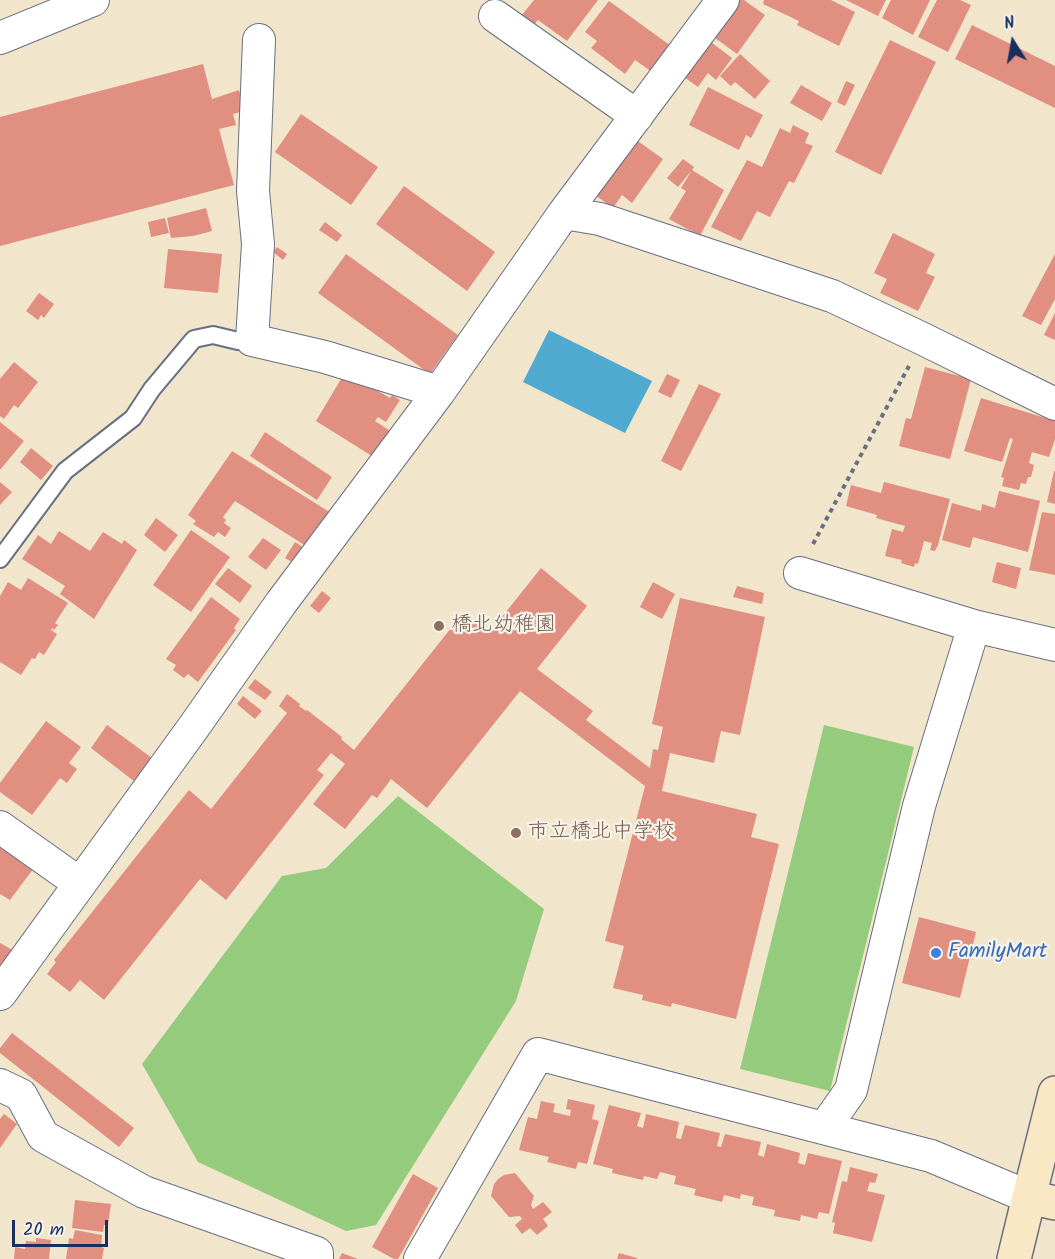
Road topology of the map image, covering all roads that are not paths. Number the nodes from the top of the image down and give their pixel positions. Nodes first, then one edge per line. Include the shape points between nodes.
1 (93, 0) edge
2 (723, 0) edge
3 (495, 16) dead end
4 (0, 38) edge
5 (259, 40) dead end
6 (637, 116) junction
7 (564, 213) junction
8 (252, 340) junction
9 (439, 392) junction
10 (1055, 404) edge
11 (0, 559) edge
12 (800, 573) road end
13 (974, 626) junction
14 (1055, 645) edge
15 (0, 827) edge
16 (79, 883) junction
17 (0, 994) edge
18 (0, 1084) edge
19 (1055, 1093) edge
20 (825, 1127) junction
21 (1042, 1200) edge
22 (317, 1259) edge
23 (420, 1259) edge
24 (1014, 1259) edge

1 - 4 street
2 - 6 street
3 - 6 street
5 - 8 street via 253,191 258,244
6 - 7 street
7 - 9 street
7 - 10 street via 600,219 832,296
8 - 9 street via 325,357
8 - 11 lane via 213,335 194,339 133,418 66,471
9 - 16 street
12 - 13 street
13 - 14 street
13 - 20 street via 919,806 851,1090
15 - 16 street
16 - 17 street
18 - 22 street via 21,1095 43,1137 144,1192 317,1254
19 - 21 street
20 - 21 street via 931,1156
20 - 23 street via 538,1054
21 - 24 street

